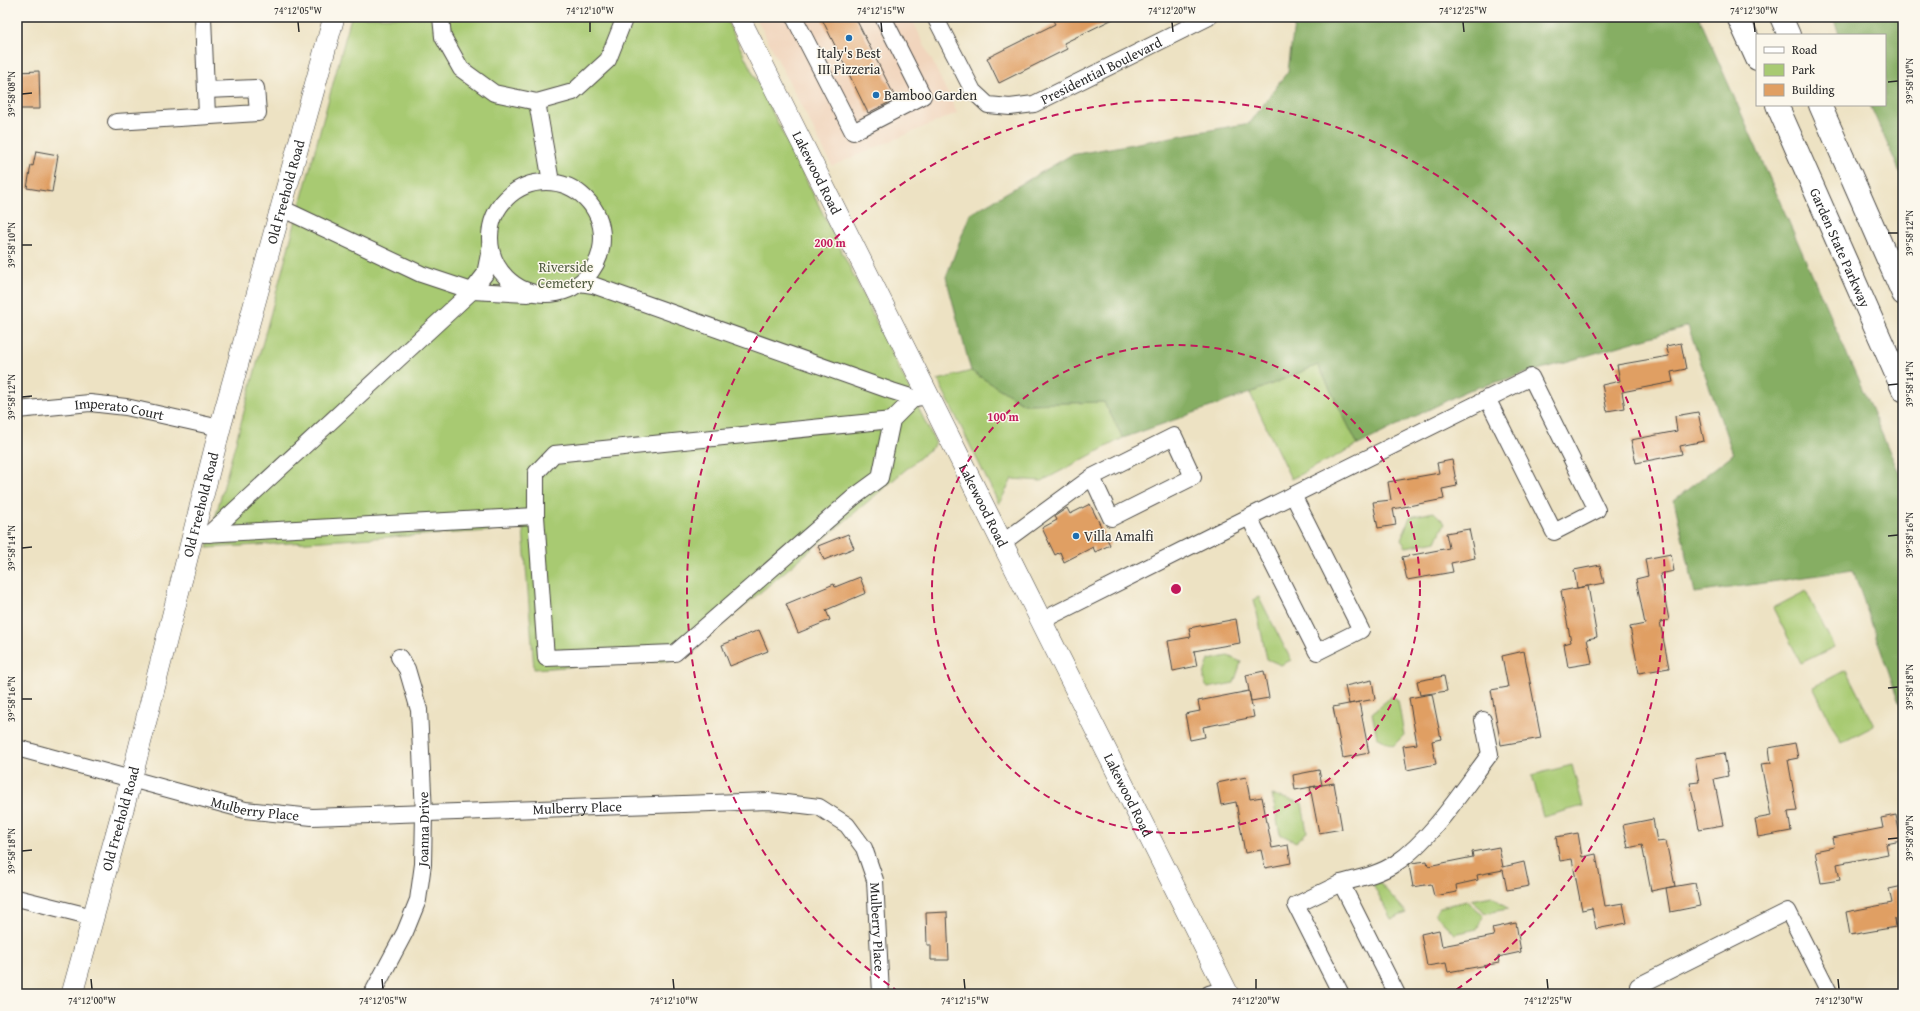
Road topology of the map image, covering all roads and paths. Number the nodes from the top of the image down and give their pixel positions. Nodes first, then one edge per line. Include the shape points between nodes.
1 (203, 17) edge
2 (334, 17) edge
3 (441, 17) edge
4 (622, 17) edge
5 (739, 17) edge
6 (794, 17) edge
7 (883, 17) edge
8 (935, 17) edge
9 (1209, 17) edge
10 (1738, 17) edge
11 (1781, 17) edge
12 (1789, 34) edge
13 (1756, 57) edge
14 (206, 90) junction
15 (537, 102) junction
16 (1777, 106) edge
17 (1820, 106) edge
18 (207, 116) junction
19 (116, 122) dead end
20 (550, 182) junction
21 (281, 208) junction
22 (490, 249) junction
23 (580, 283) junction
24 (472, 291) junction
25 (545, 294) junction
26 (1903, 294) edge
27 (1903, 390) edge
28 (921, 397) junction
29 (1487, 398) junction
30 (17, 410) edge
31 (892, 420) junction
32 (220, 428) junction
33 (1092, 477) junction
34 (1293, 495) junction
35 (536, 516) junction
36 (1249, 517) junction
37 (201, 534) junction
38 (1002, 543) junction
39 (1041, 621) junction
40 (399, 657) dead end
41 (1483, 720) dead end
42 (17, 748) edge
43 (131, 780) junction
44 (424, 813) junction
45 (1341, 883) junction
46 (17, 898) edge
47 (93, 917) junction
48 (1221, 992) edge
49 (72, 994) edge
50 (373, 994) edge
51 (882, 994) edge
52 (1341, 994) edge
53 (1397, 994) edge
54 (1642, 994) edge
55 (1830, 994) edge

1 - 14 street
2 - 21 main road, Old Freehold Road
3 - 15 street via 443,37 461,69 494,93
4 - 15 street via 608,60 573,92
5 - 28 main road, Lakewood Road
6 - 7 street via 853,132 923,96
8 - 9 street, Presidential Boulevard via 973,91 988,105 1010,107 1034,104
10 - 13 highway
11 - 12 highway
14 - 18 street
14 - 18 street via 256,88 258,113
15 - 20 street
16 - 27 highway, Garden State Parkway
17 - 26 highway
18 - 19 street
20 - 22 street via 531,183 515,190 503,201 494,216 489,232
20 - 23 street via 569,186 586,198 597,214 602,232 601,252 593,269
21 - 24 street via 421,274
21 - 32 main road, Old Freehold Road
22 - 24 street via 485,274
22 - 25 street via 503,275 513,284 526,291
23 - 25 street via 563,292
23 - 28 street via 593,285
24 - 25 street
24 - 37 street
28 - 31 street
28 - 38 main road, Lakewood Road
29 - 29 street via 1531,377 1597,510 1554,532
29 - 34 street
30 - 32 street, Imperato Court via 90,403 126,407
31 - 35 street via 554,454 536,473
31 - 35 street via 880,478 854,497 675,653 546,658
32 - 37 main road, Old Freehold Road
33 - 33 street via 1174,436 1193,477 1111,518
33 - 38 street
34 - 36 street
34 - 36 street via 1361,630 1317,652
35 - 37 street
36 - 39 street
37 - 43 main road, Old Freehold Road
38 - 39 main road, Lakewood Road
39 - 48 main road, Lakewood Road
40 - 44 street, Joanna Drive via 407,669 419,710
41 - 45 street via 1490,754 1423,841 1396,864
42 - 43 street, Mulberry Place
43 - 44 street, Mulberry Place via 245,810 312,817
43 - 47 main road, Old Freehold Road
44 - 50 street, Joanna Drive via 424,864 418,900 405,932
44 - 51 street, Mulberry Place via 769,801 819,807 847,825 864,848 875,880
45 - 52 street via 1296,905
45 - 53 street
46 - 47 street
47 - 49 main road, Old Freehold Road
54 - 55 street via 1638,986 1788,911

